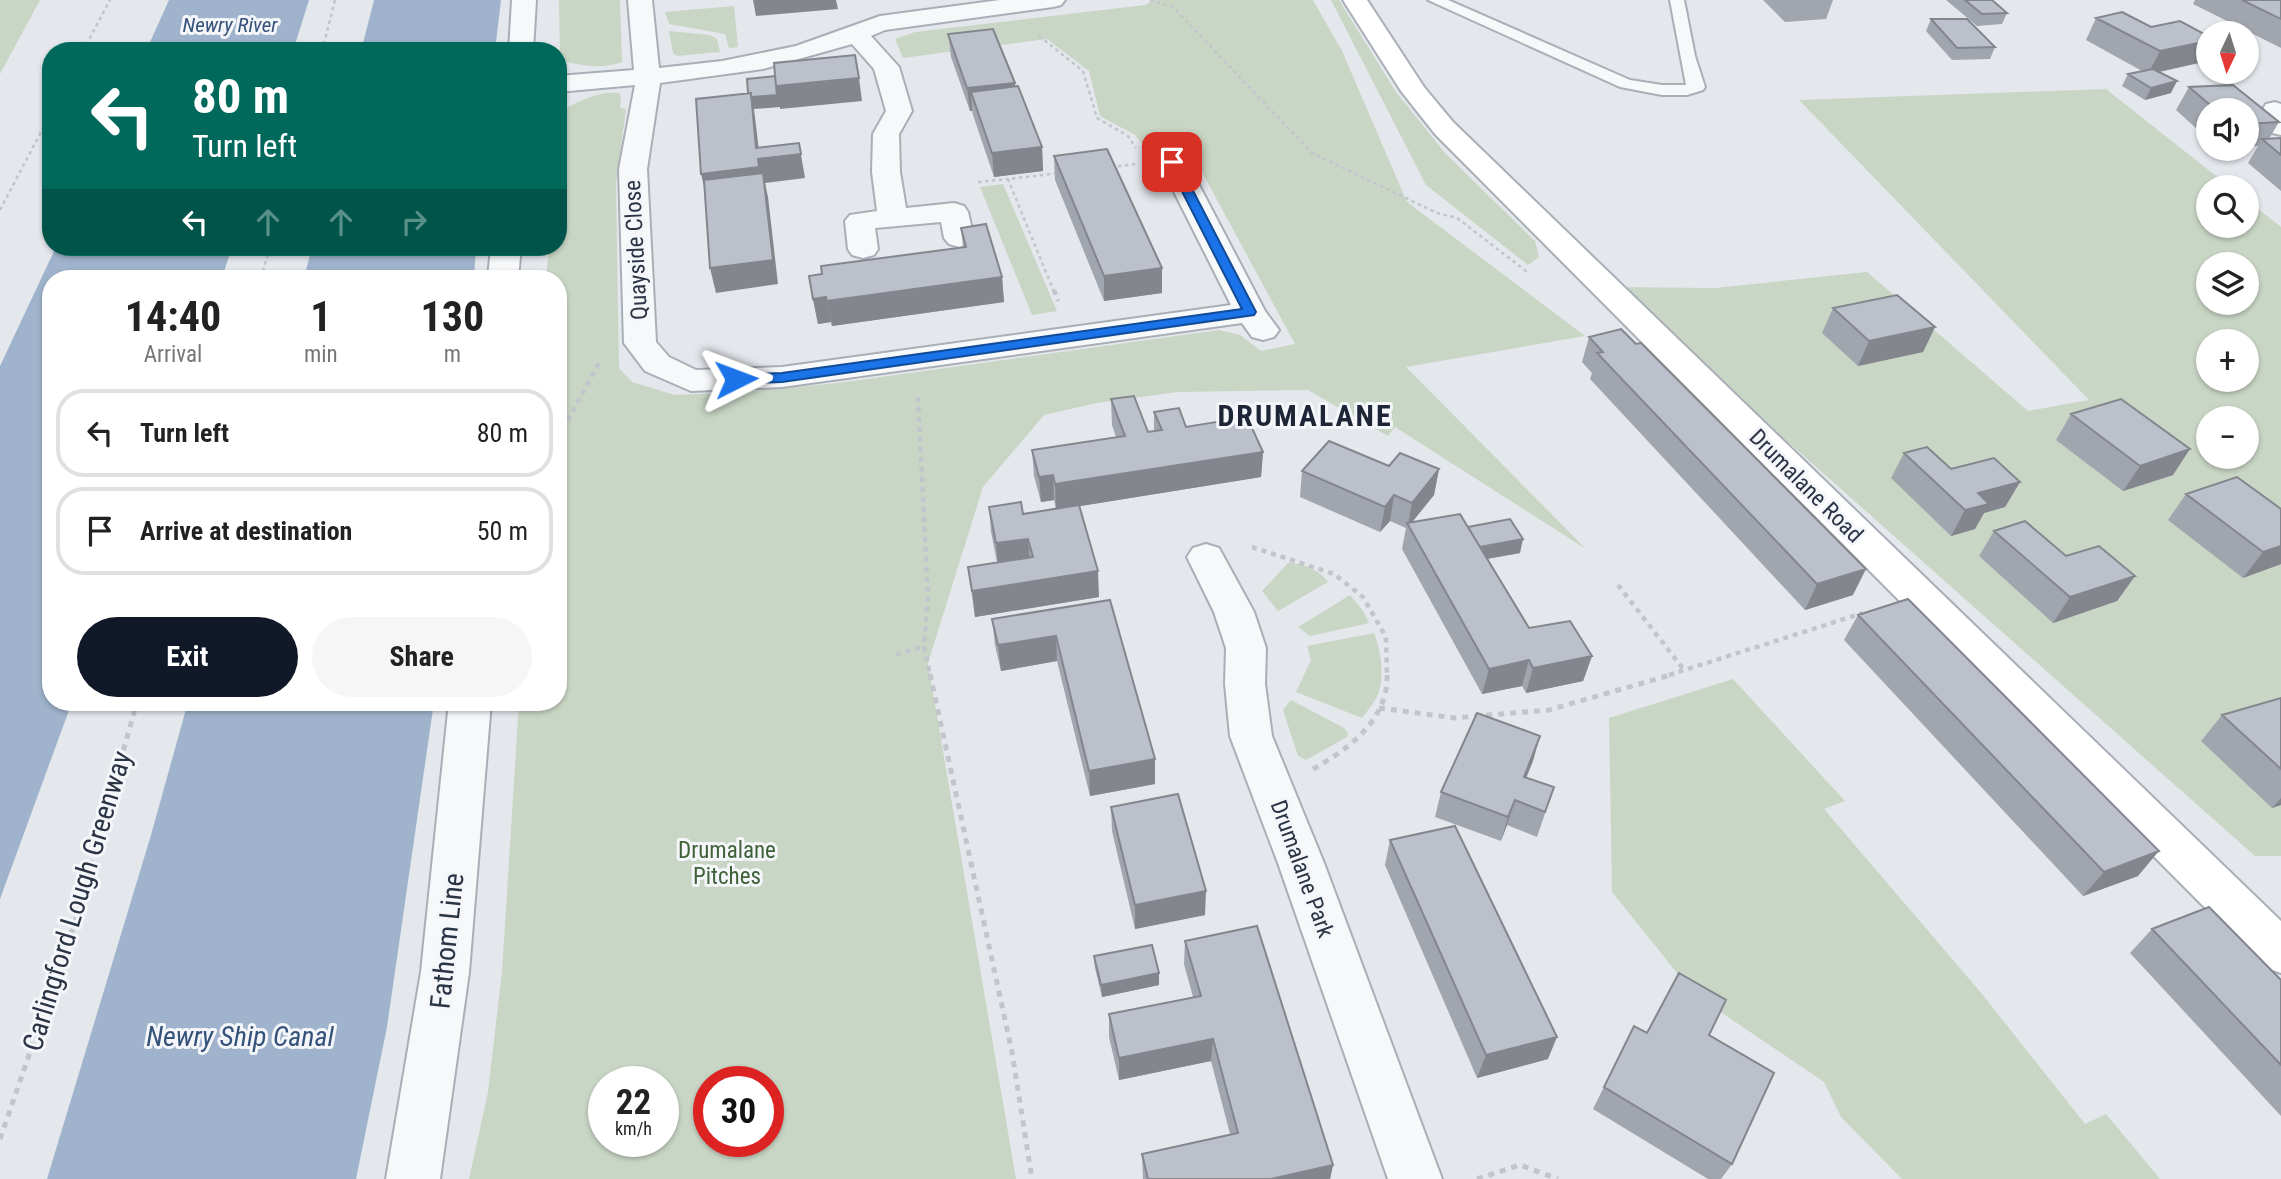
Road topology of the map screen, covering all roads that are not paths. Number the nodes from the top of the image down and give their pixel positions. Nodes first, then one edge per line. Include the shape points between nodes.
1 (524, 0) edge
2 (640, 0) edge
3 (1053, 0) edge
4 (1355, 0) edge
5 (1435, 0) edge
6 (1677, 0) edge
7 (870, 19) edge
8 (522, 42) edge
9 (647, 76) junction
10 (567, 83) edge
11 (1160, 163) road end
12 (893, 219) junction
13 (959, 237) dead end
14 (863, 249) dead end
15 (1206, 557) road end
16 (469, 711) edge
17 (2281, 952) edge
18 (413, 1179) edge
19 (1415, 1179) edge

1 - 8 street
2 - 9 street, Quayside Close
3 - 7 street
4 - 17 main road, Drumalane Road via 1414,91 1444,128
5 - 6 lane via 1626,85 1687,90 1697,87
7 - 9 street via 809,51 742,66
7 - 12 street via 899,111 886,134
9 - 10 street
9 - 11 street, Quayside Close via 647,104 633,169 640,343 657,364 691,382 782,377 1072,337 1257,322
12 - 13 street via 954,212
12 - 14 street via 860,222
15 - 19 street, Drumalane Park via 1234,612 1246,648 1251,736
16 - 18 street, Fathom Line via 445,972

